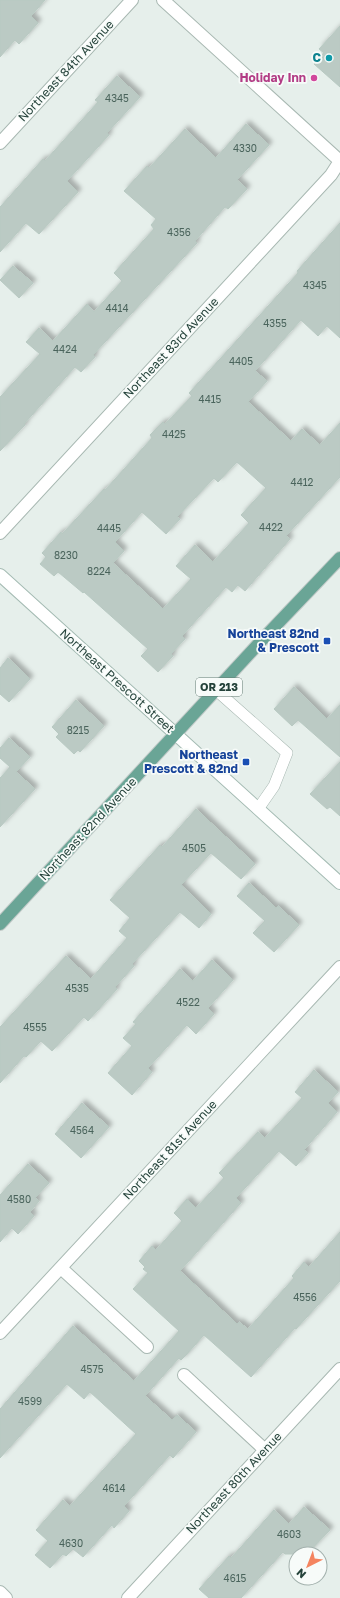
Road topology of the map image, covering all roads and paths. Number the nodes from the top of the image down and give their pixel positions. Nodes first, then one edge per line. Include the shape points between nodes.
1 (132, 0) edge
2 (163, 0) edge
3 (0, 143) edge
4 (340, 161) edge
5 (0, 533) edge
6 (340, 558) edge
7 (0, 575) edge
8 (216, 690) junction
9 (175, 734) junction
10 (258, 809) junction
11 (340, 884) edge
12 (0, 924) edge
13 (340, 967) edge
14 (61, 1268) junction
15 (0, 1333) edge
16 (147, 1347) dead end
17 (340, 1369) edge
18 (184, 1375) dead end
19 (265, 1450) junction
20 (0, 1592) edge
21 (6, 1598) edge
22 (128, 1598) edge

1 - 3 street, Northeast 84th Avenue
2 - 4 street
4 - 5 street, Northeast 83rd Avenue via 331,175
6 - 8 main road, Northeast 82nd Avenue / OR 213
7 - 9 street, Northeast Prescott Street
8 - 9 main road, Northeast 82nd Avenue / OR 213
8 - 10 lane via 287,753 274,786
9 - 10 street, Northeast Prescott Street
9 - 12 main road, Northeast 82nd Avenue / OR 213
10 - 11 street, Northeast Prescott Street
13 - 14 street, Northeast 81st Avenue
14 - 15 street, Northeast 81st Avenue
14 - 16 street
17 - 19 street, Northeast 80th Avenue
18 - 19 street
19 - 22 street, Northeast 80th Avenue
20 - 21 street

